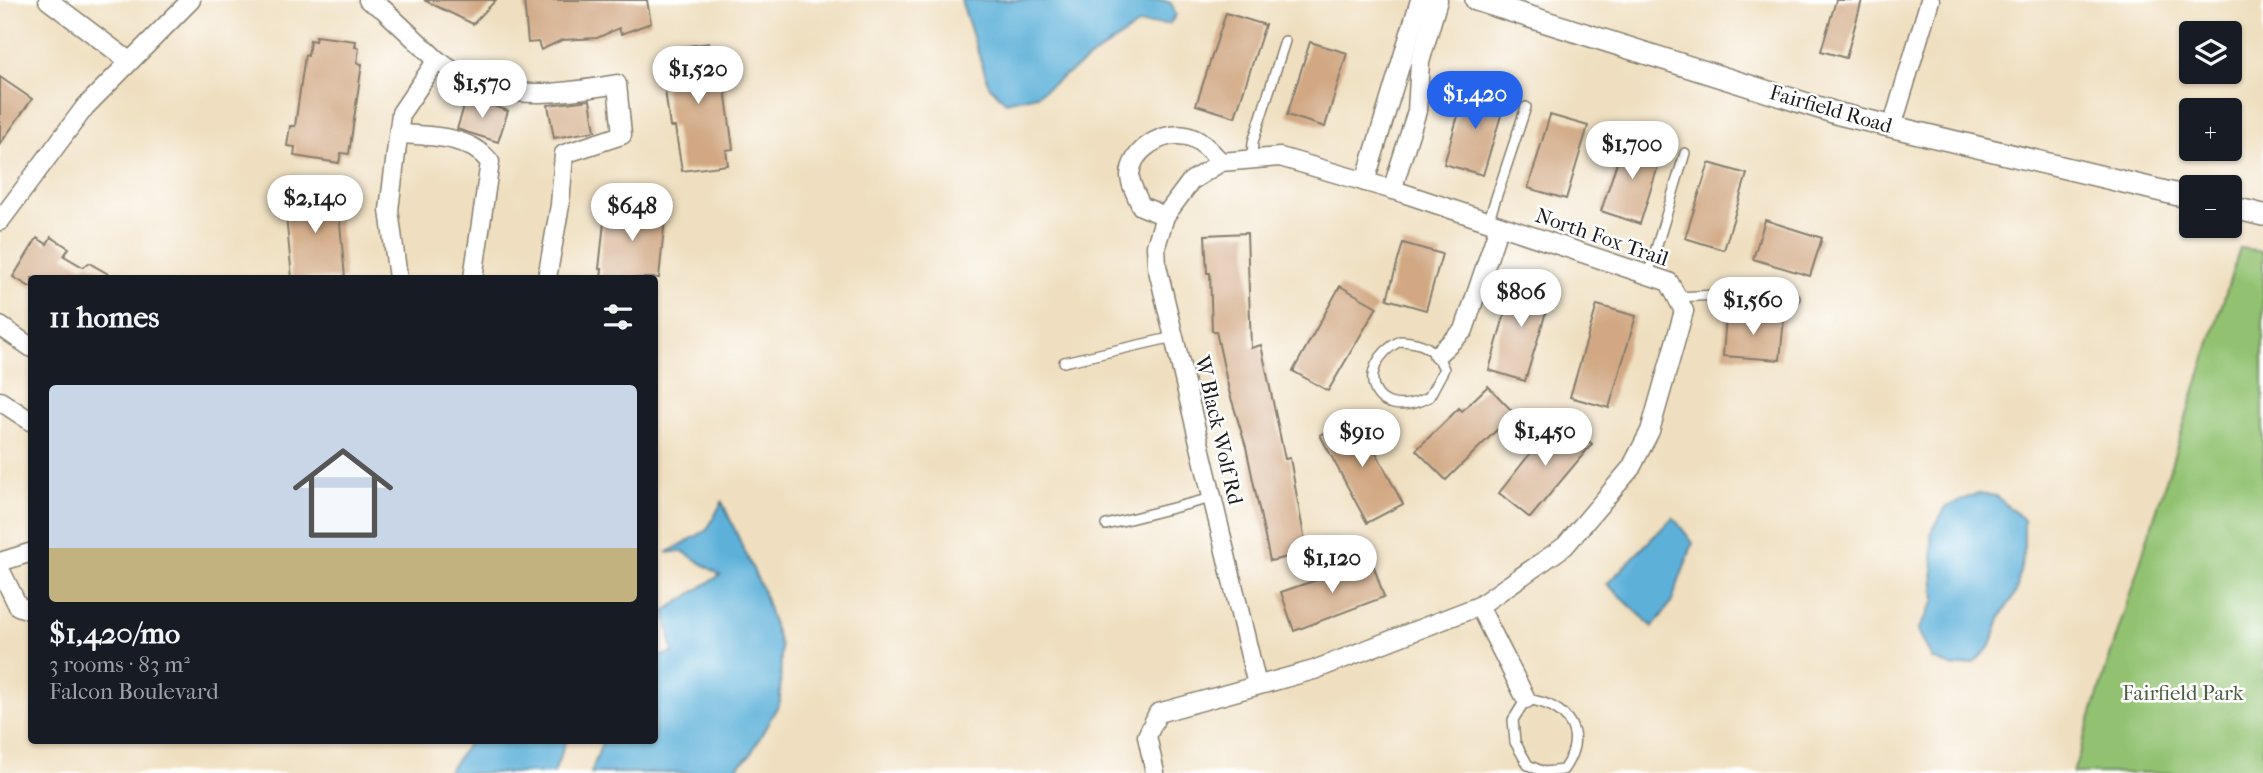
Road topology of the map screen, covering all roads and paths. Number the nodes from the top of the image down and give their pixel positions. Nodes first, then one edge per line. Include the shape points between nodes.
1 (48, 0) edge
2 (191, 0) edge
3 (368, 0) edge
4 (1420, 0) edge
5 (1438, 0) edge
6 (1476, 0) edge
7 (1930, 0) edge
8 (1285, 41) dead end
9 (129, 61) junction
10 (437, 61) junction
11 (1526, 107) dead end
12 (1892, 127) junction
13 (399, 134) junction
14 (1685, 153) dead end
15 (1252, 159) junction
16 (1221, 162) junction
17 (1359, 180) junction
18 (1392, 190) junction
19 (2179, 195) edge
20 (2242, 210) edge
21 (2263, 215) edge
22 (1165, 216) junction
23 (0, 221) edge
24 (1494, 224) junction
25 (398, 275) edge
26 (473, 275) edge
27 (548, 275) edge
28 (1648, 275) junction
29 (1676, 297) junction
30 (1795, 298) dead end
31 (0, 326) edge
32 (1174, 337) junction
33 (28, 345) edge
34 (1437, 354) junction
35 (1064, 362) dead end
36 (0, 401) edge
37 (28, 419) edge
38 (1212, 498) junction
39 (1106, 525) dead end
40 (28, 553) edge
41 (0, 562) edge
42 (0, 569) edge
43 (1479, 606) junction
44 (28, 610) edge
45 (1257, 685) junction
46 (1526, 699) junction
47 (1155, 773) edge

1 - 9 street
2 - 9 street
3 - 10 street
4 - 17 street
5 - 18 street via 1420,62 1417,111
6 - 12 street, Fairfield Road
7 - 12 street
8 - 15 lane via 1253,142
9 - 23 street via 69,127
10 - 13 street via 401,113
10 - 27 street via 475,83 528,93 575,92 617,84 622,135 564,154
11 - 24 lane
12 - 19 street, Fairfield Road
13 - 25 street via 389,210
13 - 26 street via 443,137 481,151 489,162
14 - 28 lane
15 - 16 street, North Fox Trail
15 - 17 street, North Fox Trail via 1280,157
16 - 22 street via 1191,181
16 - 22 street via 1203,144 1185,135 1153,141 1137,153 1130,177 1141,206
17 - 18 street, North Fox Trail
18 - 24 street, North Fox Trail
20 - 21 street
22 - 32 street, W Black Wolf Rd via 1156,246 1157,267
24 - 28 street, North Fox Trail
24 - 34 street via 1464,330
28 - 29 street, North Fox Trail via 1669,282
29 - 30 lane via 1756,293
29 - 43 street, North Fox Trail via 1684,311 1650,430 1631,468 1565,545
31 - 33 street
32 - 35 lane
32 - 38 street, W Black Wolf Rd
34 - 34 lane via 1417,342 1390,346 1372,377 1379,398 1401,407 1429,397 1444,369
36 - 37 street
38 - 39 lane
38 - 45 street, W Black Wolf Rd
40 - 41 street
42 - 44 street via 18,606
43 - 45 street, North Fox Trail via 1314,670
43 - 46 street
45 - 47 street, North Fox Trail via 1158,713 1147,736
46 - 46 lane via 1513,719 1515,742 1528,765 1544,772 1563,770 1575,753 1576,735 1562,712 1545,702

